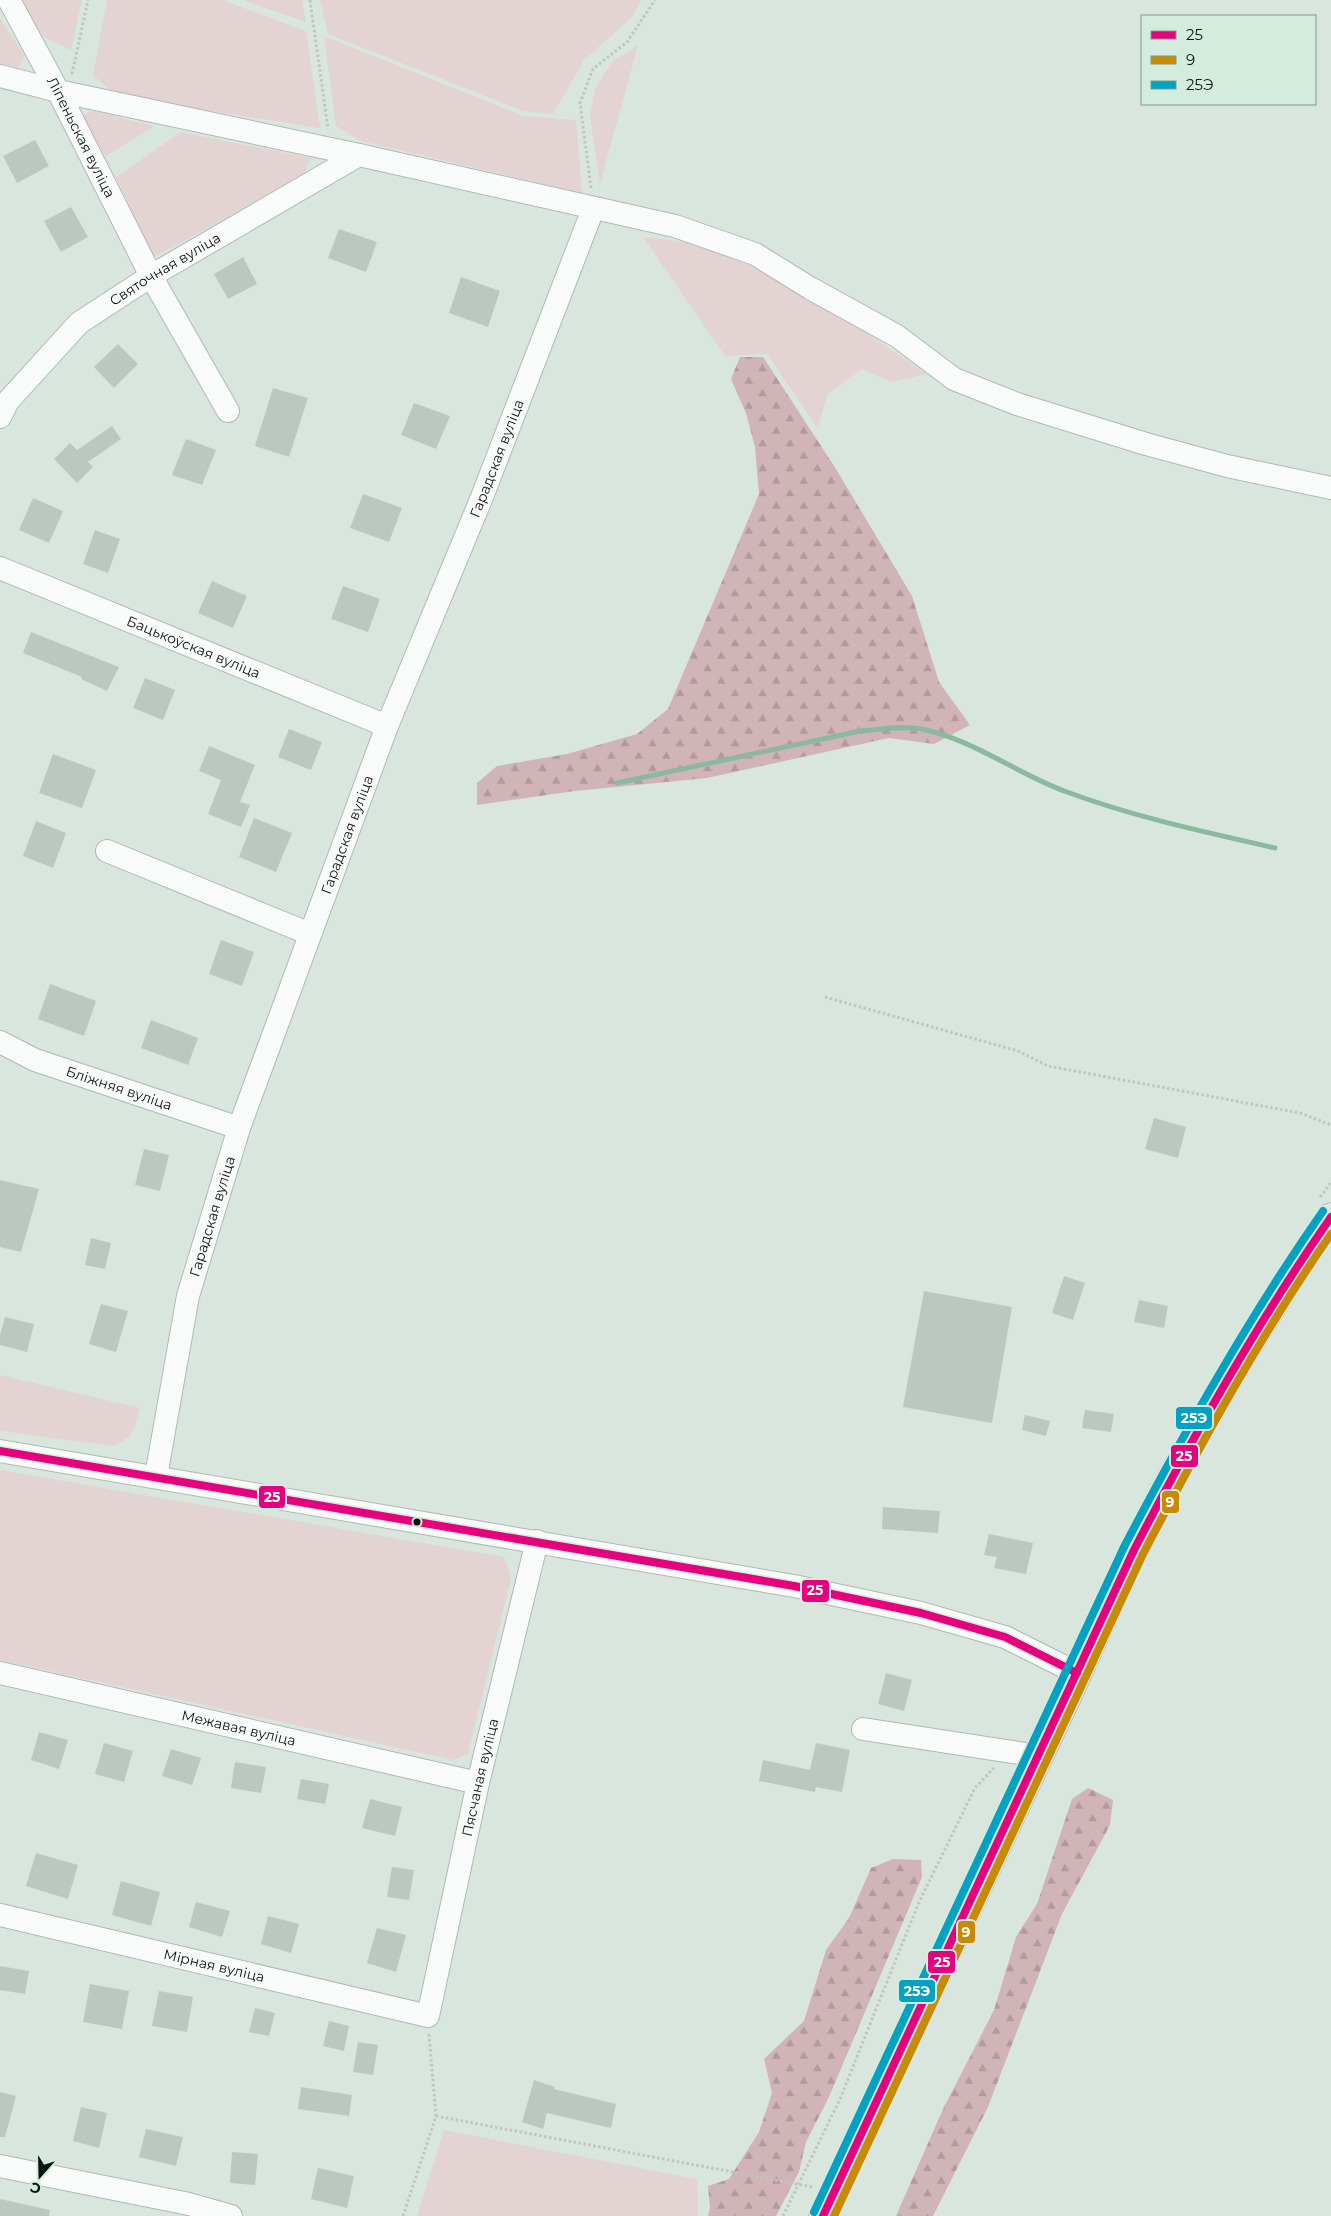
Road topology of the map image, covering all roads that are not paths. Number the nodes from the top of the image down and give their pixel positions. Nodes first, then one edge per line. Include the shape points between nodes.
1 (9, 0) edge
2 (0, 76) edge
3 (58, 91) junction
4 (359, 155) junction
5 (593, 209) junction
6 (151, 276) junction
7 (228, 411) dead end
8 (0, 417) edge
9 (1331, 488) edge
10 (0, 568) edge
11 (387, 726) junction
12 (107, 851) dead end
13 (310, 934) junction
14 (0, 1042) edge
15 (239, 1128) junction
16 (1331, 1217) edge
17 (0, 1451) edge
18 (156, 1476) junction
19 (537, 1541) junction
20 (0, 1673) edge
21 (1077, 1673) junction
22 (863, 1729) dead end
23 (1038, 1756) junction
24 (478, 1783) junction
25 (0, 1915) edge
26 (428, 2016) joint
27 (0, 2166) edge
28 (231, 2216) edge
29 (823, 2216) edge

1 - 3 street, Ліпеньская вуліца
2 - 3 street
3 - 4 street
3 - 6 street, Ліпеньская вуліца
4 - 5 street
4 - 6 street, Святочная вуліца
5 - 9 street via 675,226 755,254 897,336 954,379 1017,404 1227,466
5 - 11 street, Гарадская вуліца via 482,496
6 - 7 street, Ліпеньская вуліца
6 - 8 street, Святочная вуліца via 79,324 8,401
10 - 11 street, Бацькоўская вуліца
11 - 13 street, Гарадская вуліца
12 - 13 street
13 - 15 street, Гарадская вуліца
14 - 15 street, Бліжняя вуліца via 35,1060
15 - 18 street, Гарадская вуліца via 188,1296
16 - 21 main road via 1240,1359 1175,1471
17 - 18 street
18 - 19 street
19 - 21 street via 794,1586 922,1613 1005,1637
19 - 24 street, Пясчаная вуліца
20 - 24 street, Межавая вуліца
21 - 23 main road
22 - 23 street
23 - 29 main road
24 - 26 street, Пясчаная вуліца
25 - 26 street, Мірная вуліца
27 - 28 street via 189,2204

